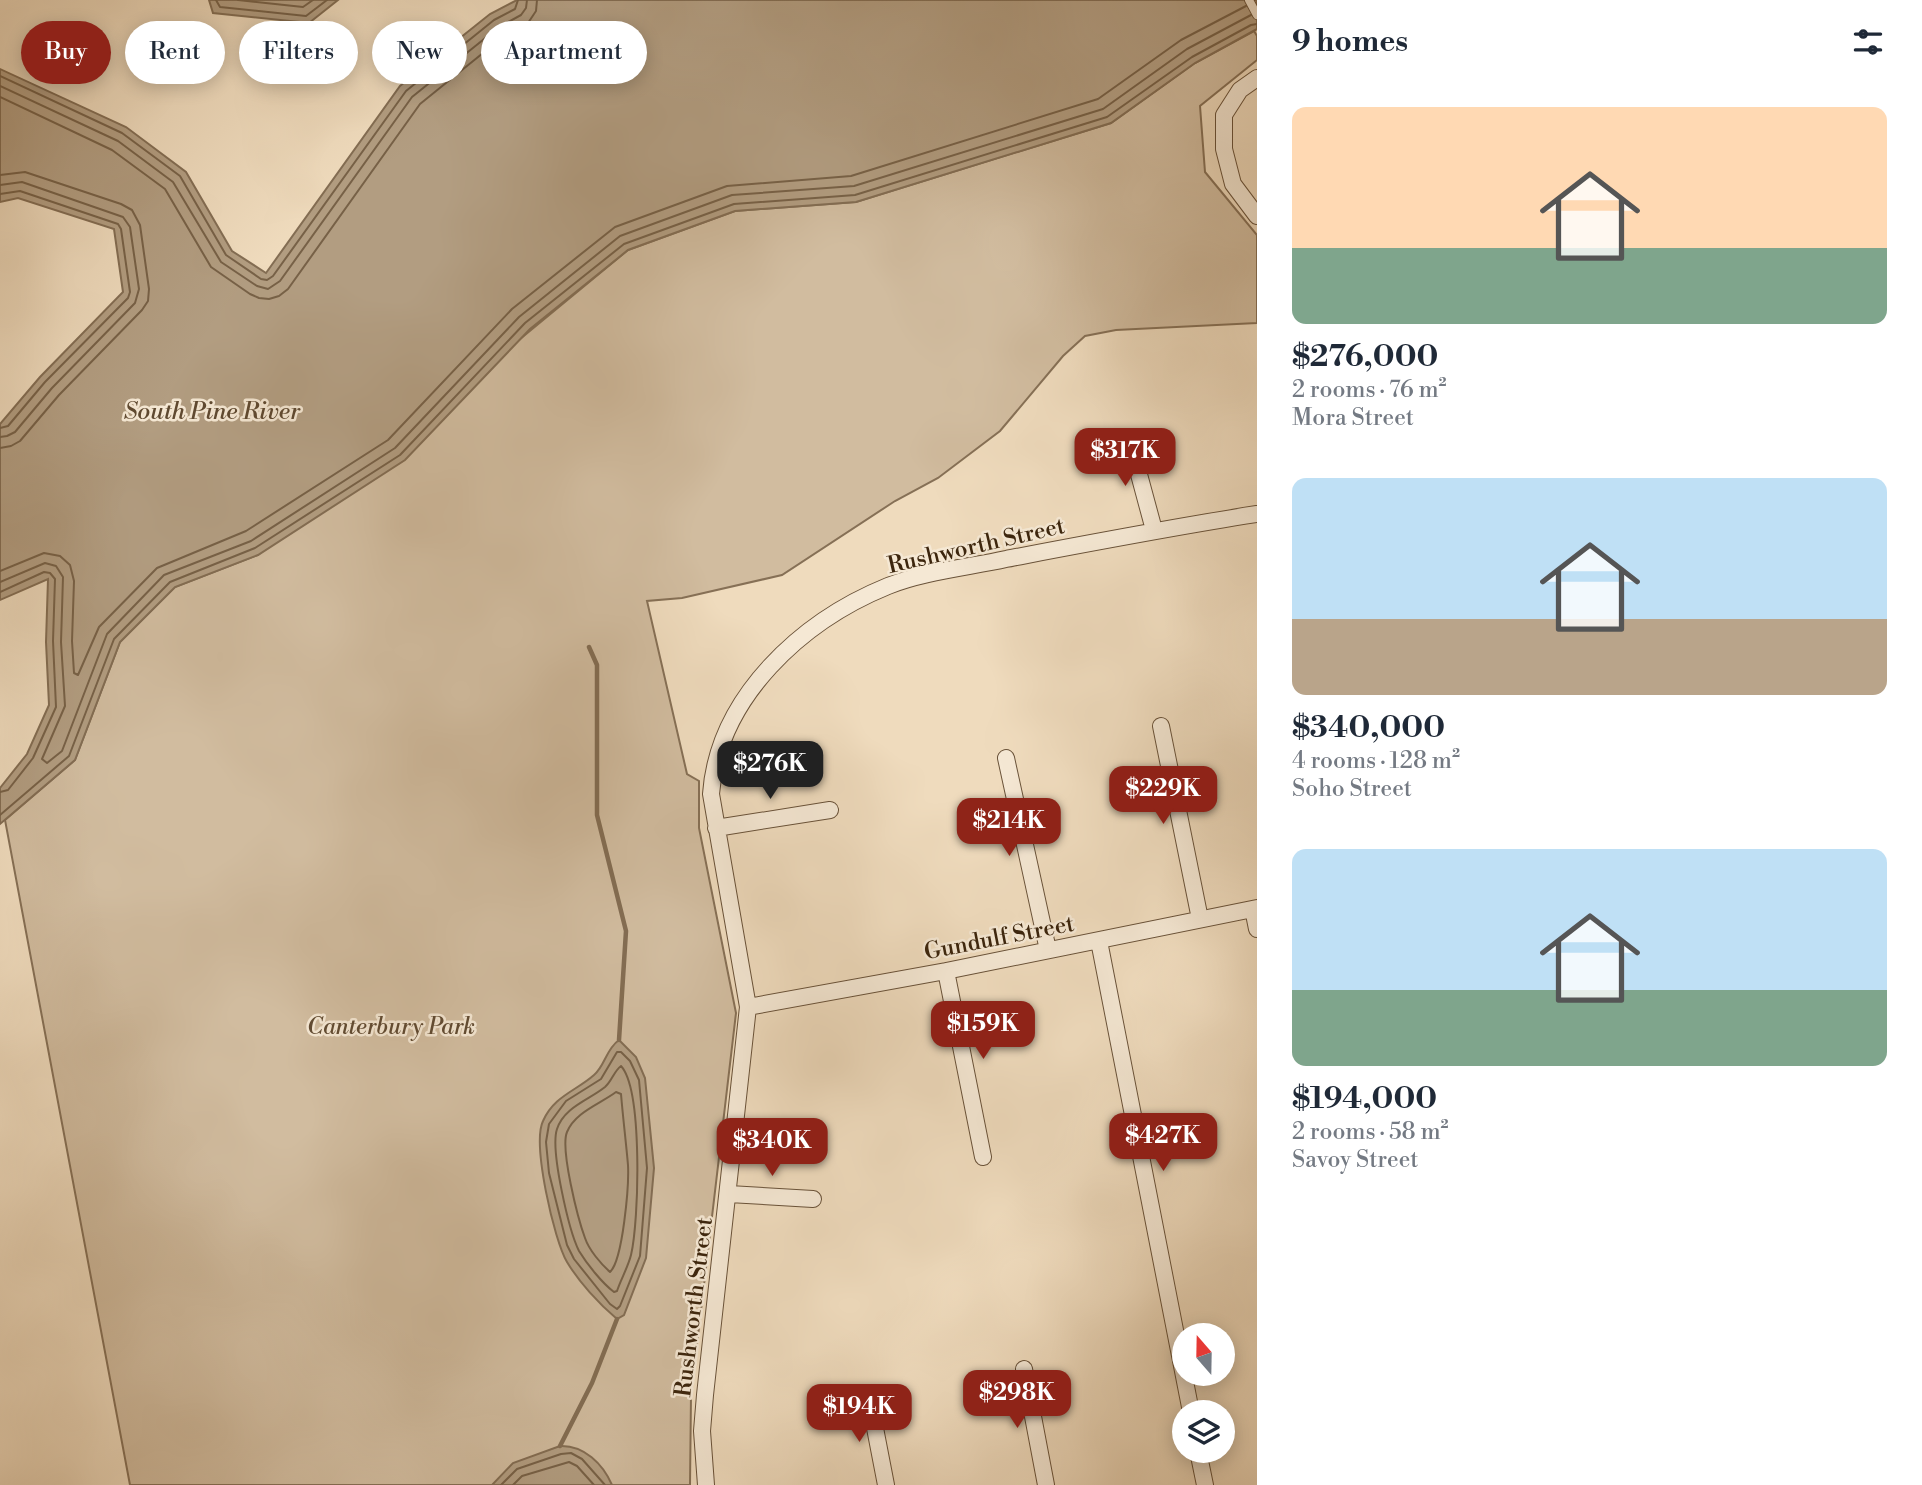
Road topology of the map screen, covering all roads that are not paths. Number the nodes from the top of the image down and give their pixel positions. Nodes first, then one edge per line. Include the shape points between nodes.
1 (1249, 0) edge
2 (1257, 15) edge
3 (1257, 78) edge
4 (1257, 216) edge
5 (1117, 437) dead end
6 (1257, 514) edge
7 (1154, 530) junction
8 (1161, 726) dead end
9 (1006, 758) dead end
10 (830, 810) dead end
11 (716, 828) junction
12 (1255, 908) edge
13 (1200, 919) junction
14 (1257, 929) edge
15 (1099, 941) junction
16 (1048, 950) junction
17 (946, 971) junction
18 (748, 1007) junction
19 (983, 1157) dead end
20 (729, 1194) junction
21 (813, 1199) dead end
22 (1024, 1369) dead end
23 (869, 1397) dead end
24 (1189, 1400) edge
25 (1200, 1463) edge
26 (706, 1485) edge
27 (886, 1485) edge
28 (1046, 1485) edge
29 (1205, 1485) edge

1 - 2 lane
3 - 4 street via 1240,90 1224,115 1224,149 1233,184
5 - 7 street via 1138,467
6 - 7 street, Rushworth Street
7 - 11 street, Rushworth Street via 888,586 806,633 770,664 732,722 712,773
8 - 13 street
9 - 16 street
10 - 11 street
11 - 18 street, Rushworth Street
12 - 13 street, Gundulf Street
12 - 14 street
13 - 15 street, Gundulf Street
15 - 16 street, Gundulf Street
15 - 24 street
16 - 17 street, Gundulf Street
17 - 18 street, Gundulf Street
17 - 19 street
18 - 20 street, Rushworth Street
20 - 21 street
20 - 26 street, Rushworth Street via 702,1431
22 - 28 street
23 - 27 street
25 - 29 street

